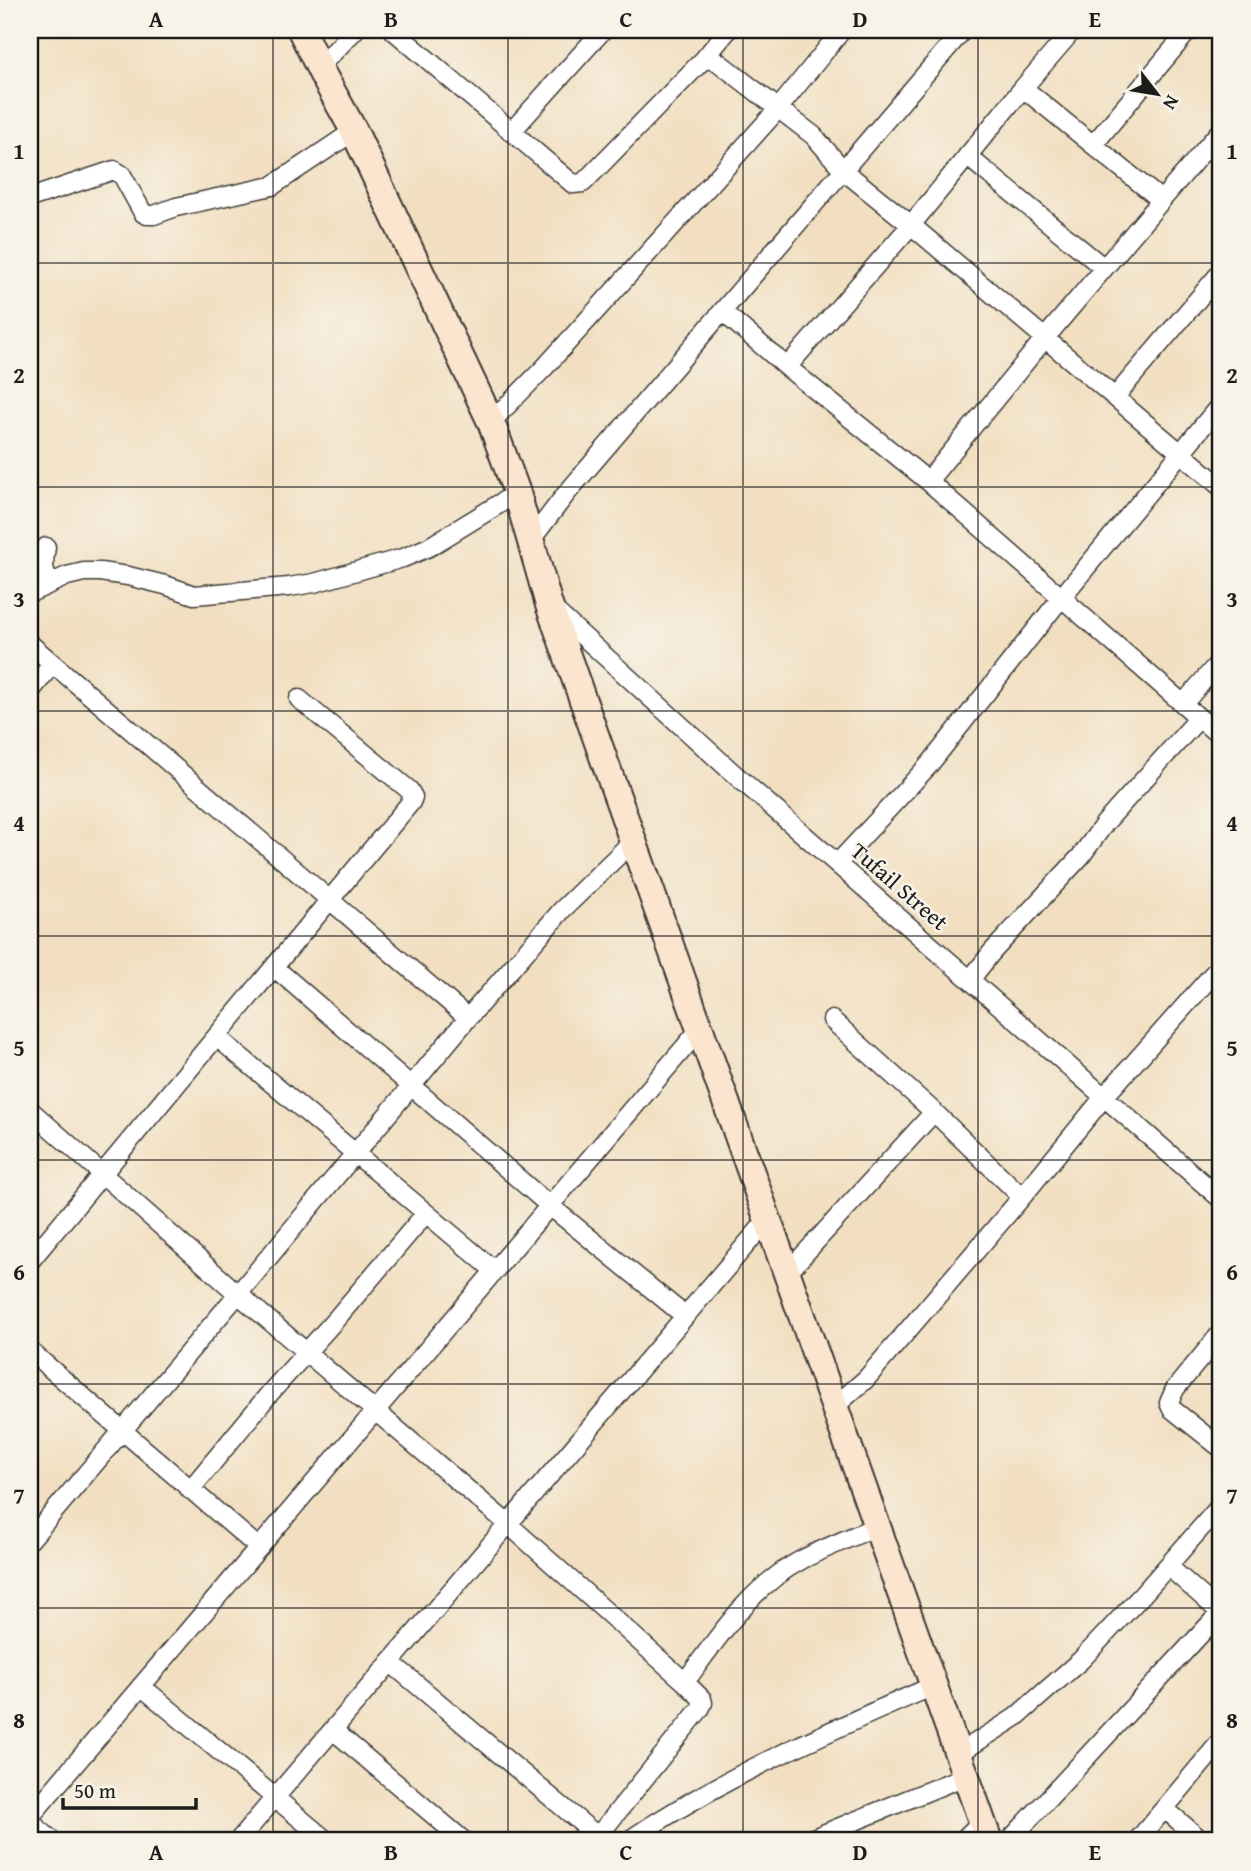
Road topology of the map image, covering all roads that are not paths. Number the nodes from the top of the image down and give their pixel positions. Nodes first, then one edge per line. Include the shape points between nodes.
1 (301, 30) edge
2 (355, 30) edge
3 (393, 30) edge
4 (603, 30) edge
5 (728, 30) edge
6 (842, 30) edge
7 (963, 30) edge
8 (1073, 30) edge
9 (1189, 30) edge
10 (704, 59) junction
11 (319, 67) junction
12 (1023, 88) junction
13 (778, 108) junction
14 (1221, 130) edge
15 (354, 131) junction
16 (511, 132) junction
17 (1093, 145) junction
18 (967, 156) junction
19 (844, 171) junction
20 (30, 198) edge
21 (1161, 200) junction
22 (911, 225) junction
23 (1104, 268) junction
24 (1221, 272) edge
25 (723, 312) junction
26 (1045, 338) junction
27 (787, 367) junction
28 (1115, 397) junction
29 (1221, 404) edge
30 (491, 422) junction
31 (1180, 453) junction
32 (928, 481) junction
33 (1221, 487) edge
34 (517, 493) junction
35 (530, 541) junction
36 (46, 547) dead end
37 (42, 574) edge
38 (30, 593) edge
39 (1061, 598) junction
40 (550, 605) junction
41 (30, 643) edge
42 (1221, 660) edge
43 (53, 663) junction
44 (30, 692) edge
45 (299, 699) dead end
46 (1183, 704) junction
47 (1199, 718) junction
48 (1221, 737) edge
49 (633, 841) junction
50 (837, 864) junction
51 (330, 901) junction
52 (1221, 965) edge
53 (275, 968) junction
54 (970, 980) junction
55 (468, 1018) junction
56 (832, 1020) dead end
57 (700, 1029) junction
58 (217, 1037) junction
59 (411, 1086) junction
60 (1104, 1097) junction
61 (30, 1110) edge
62 (934, 1112) junction
63 (355, 1154) junction
64 (103, 1174) junction
65 (1023, 1196) junction
66 (1221, 1199) edge
67 (550, 1206) junction
68 (426, 1213) junction
69 (768, 1219) junction
70 (30, 1261) edge
71 (495, 1271) junction
72 (787, 1273) junction
73 (238, 1294) junction
74 (685, 1316) junction
75 (1221, 1333) edge
76 (30, 1351) edge
77 (307, 1352) junction
78 (834, 1407) junction
79 (376, 1410) junction
80 (122, 1431) junction
81 (1221, 1448) edge
82 (190, 1490) junction
83 (1221, 1505) edge
84 (508, 1524) junction
85 (877, 1526) junction
86 (30, 1540) edge
87 (258, 1548) junction
88 (1168, 1566) junction
89 (1221, 1612) edge
90 (390, 1662) junction
91 (685, 1682) junction
92 (141, 1686) junction
93 (933, 1686) junction
94 (333, 1730) junction
95 (1221, 1741) edge
96 (962, 1765) junction
97 (275, 1798) junction
98 (1165, 1809) junction
99 (30, 1819) edge
100 (985, 1831) edge
101 (600, 1839) edge
102 (53, 1841) edge
103 (238, 1841) edge
104 (327, 1841) edge
105 (464, 1841) edge
106 (628, 1841) edge
107 (806, 1841) edge
108 (962, 1841) edge
109 (1009, 1841) edge
110 (1137, 1841) edge
111 (1202, 1841) edge

1 - 11 main road
2 - 11 street
3 - 16 street
4 - 16 street
5 - 10 street
6 - 13 street
7 - 19 street
8 - 12 street
9 - 17 street
10 - 13 street via 725,67
10 - 16 street via 583,183 570,182
11 - 15 main road
12 - 17 street
12 - 18 street
13 - 19 street via 814,136
13 - 30 street
14 - 21 street
15 - 20 street via 272,186 154,215 143,213 122,175 114,170
15 - 30 main road
17 - 21 street
18 - 22 street
18 - 23 street
19 - 22 street
19 - 25 street
21 - 23 street
22 - 26 street
22 - 27 street
23 - 26 street
24 - 28 street
25 - 27 street
25 - 35 street
26 - 28 street
26 - 32 street
27 - 32 street
28 - 31 street
29 - 31 street
30 - 34 main road
31 - 33 street
31 - 39 street
32 - 39 street
34 - 35 main road
34 - 37 street via 429,547 314,583 194,594 100,572
35 - 40 main road
36 - 37 street
37 - 38 street
39 - 46 street
39 - 50 street via 929,765
40 - 49 main road
40 - 50 street, Tufail Street
41 - 43 street
42 - 46 street
43 - 44 street
43 - 51 street
45 - 51 street via 413,797
46 - 47 street
47 - 48 street
47 - 54 street
49 - 55 street via 562,910
49 - 57 main road
50 - 54 street, Tufail Street
51 - 53 street
51 - 55 street
52 - 60 street
53 - 58 street
53 - 59 street
54 - 60 street, Tufail Street
55 - 59 street
56 - 62 street
57 - 67 street
57 - 69 main road
58 - 63 street
58 - 64 street
59 - 63 street
59 - 67 street
60 - 65 street
60 - 66 street, Tufail Street
61 - 64 street
62 - 65 street
62 - 72 street
63 - 68 street
63 - 73 street
64 - 70 street
64 - 73 street
65 - 78 street via 866,1379
67 - 71 street
67 - 74 street
68 - 71 street
68 - 77 street
69 - 72 main road
69 - 74 street
71 - 79 street
72 - 78 main road
73 - 77 street
73 - 80 street
74 - 84 street
75 - 81 street via 1175,1389 1169,1403
76 - 80 street
77 - 79 street
77 - 82 street
78 - 85 main road
79 - 84 street
79 - 87 street
80 - 82 street
80 - 86 street
82 - 87 street
83 - 88 street
84 - 90 street
84 - 91 street
85 - 91 street via 802,1559 774,1578 726,1625
85 - 93 main road
87 - 92 street
88 - 89 street
88 - 96 street via 1081,1660
89 - 109 street
90 - 94 street
90 - 101 street
91 - 101 street via 700,1697 701,1709
92 - 97 street
92 - 99 street
93 - 96 main road
93 - 106 street via 723,1783
94 - 97 street
94 - 105 street
95 - 98 street
96 - 100 main road
96 - 107 street
97 - 103 street
97 - 104 street
98 - 110 street
98 - 111 street
99 - 102 street
100 - 108 street

